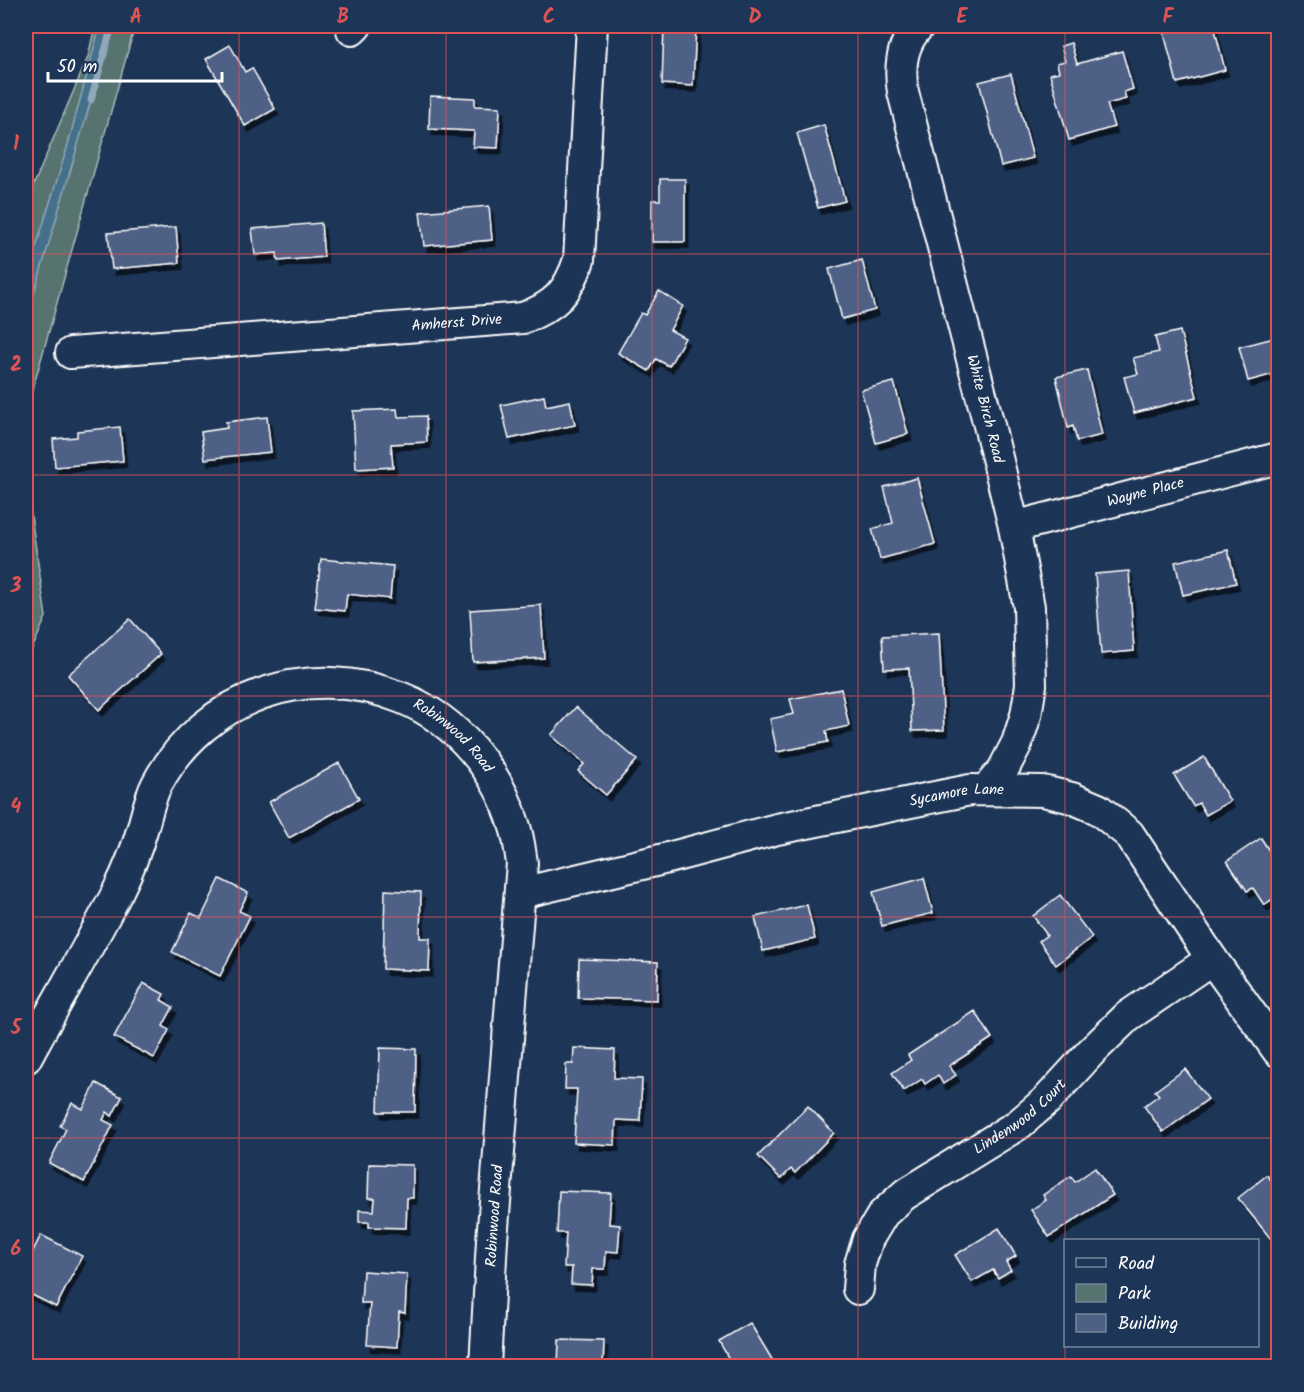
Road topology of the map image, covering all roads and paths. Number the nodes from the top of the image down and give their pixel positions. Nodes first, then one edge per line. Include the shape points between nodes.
1 (592, 26) edge
2 (919, 26) edge
3 (71, 353) dead end
4 (1278, 458) edge
5 (1014, 527) junction
6 (986, 790) junction
7 (521, 893) junction
8 (1212, 959) junction
9 (1278, 1051) edge
10 (26, 1058) edge
11 (858, 1289) dead end
12 (485, 1366) edge

1 - 3 street, Amherst Drive via 579,260 561,296 544,310 523,318
2 - 5 street, White Birch Road via 903,53 903,92
4 - 5 street, Wayne Place
5 - 6 street, White Birch Road via 1029,607 1031,685 1017,743 1003,770
6 - 7 street, Sycamore Lane via 777,829
6 - 8 street, Sycamore Lane via 1043,791 1072,798 1098,809 1124,828
7 - 10 street, Robinwood Road via 522,863 516,828 503,795 465,741 438,718 384,690 352,684 280,687 247,698 219,714 172,758 155,786 119,889
7 - 12 street, Robinwood Road
8 - 9 street, Sycamore Lane
8 - 11 street, Lindenwood Court via 1128,1016 1047,1101 1019,1124 904,1195 883,1214 868,1239 860,1263

